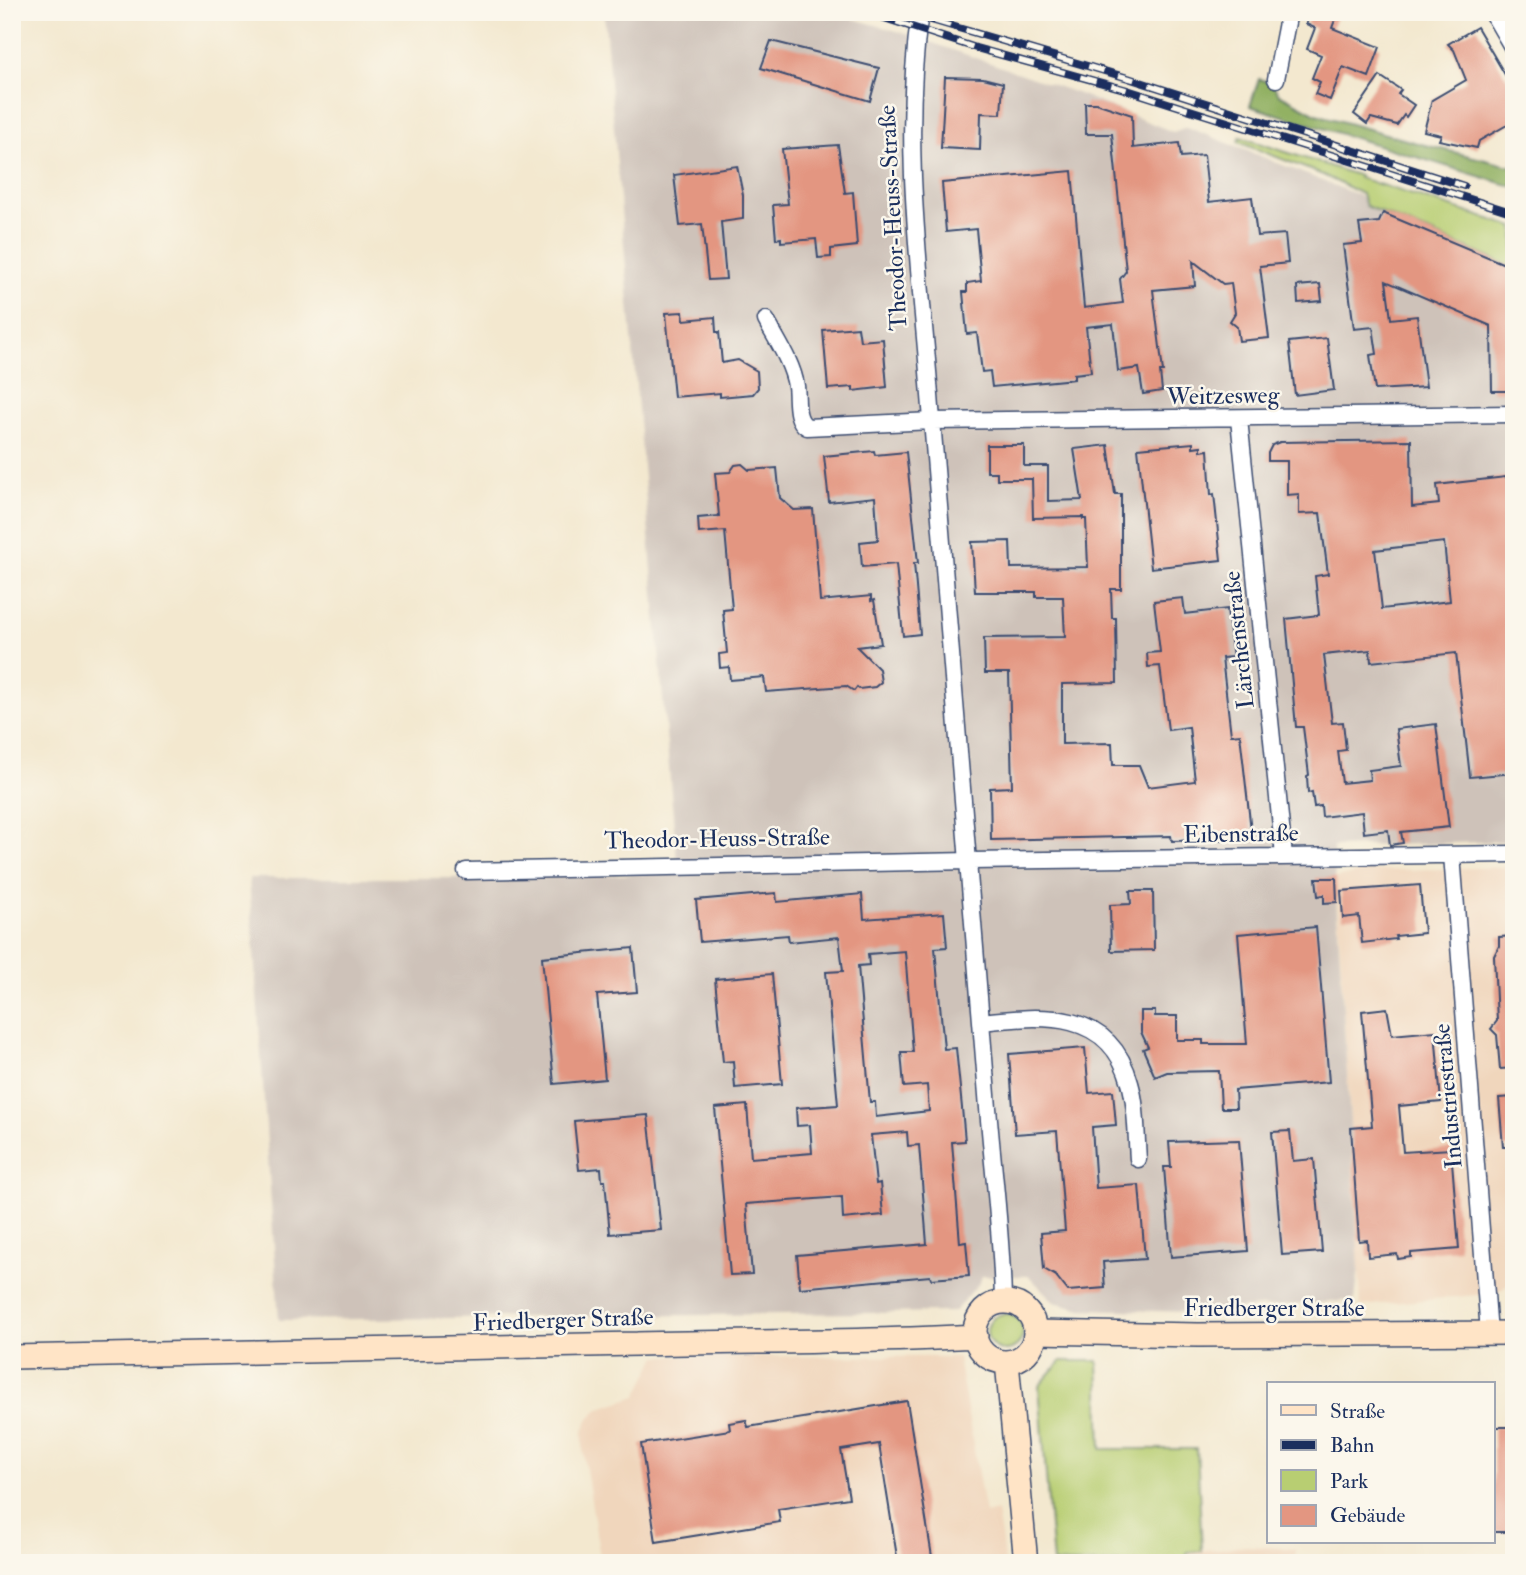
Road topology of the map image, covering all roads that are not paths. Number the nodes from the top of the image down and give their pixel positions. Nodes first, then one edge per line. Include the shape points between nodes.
1 (920, 12) edge
2 (1289, 12) edge
3 (1492, 12) edge
4 (1514, 50) edge
5 (1276, 79) dead end
6 (766, 320) dead end
7 (1514, 414) edge
8 (1239, 419) junction
9 (932, 421) junction
10 (1514, 854) edge
11 (1452, 855) junction
12 (1284, 856) junction
13 (970, 861) junction
14 (466, 871) dead end
15 (982, 1022) junction
16 (1138, 1159) dead end
17 (1003, 1302) junction
18 (1035, 1332) junction
19 (1489, 1333) junction
20 (1514, 1333) edge
21 (976, 1336) junction
22 (12, 1357) edge
23 (1007, 1362) junction
24 (1026, 1563) edge

1 - 9 street, Theodor-Heuss-Straße via 911,143
2 - 5 street
3 - 4 street
6 - 9 street via 791,368 799,418 807,426
7 - 8 street, Weitzesweg
8 - 9 street, Weitzesweg
8 - 12 street, Lärchenstraße
9 - 13 street, Theodor-Heuss-Straße
10 - 11 street, Eibenstraße
11 - 12 street, Eibenstraße
11 - 19 street, Industriestraße
12 - 13 street, Eibenstraße
13 - 14 street, Theodor-Heuss-Straße
13 - 15 street, Theodor-Heuss-Straße
15 - 16 street via 1053,1017 1070,1020 1104,1040 1130,1083
15 - 17 street, Theodor-Heuss-Straße
17 - 18 street via 1027,1312
17 - 21 street via 983,1313
18 - 19 street, Friedberger Straße
18 - 23 street via 1028,1352
19 - 20 street, Friedberger Straße
21 - 22 street, Friedberger Straße
21 - 23 street via 985,1355
23 - 24 street

